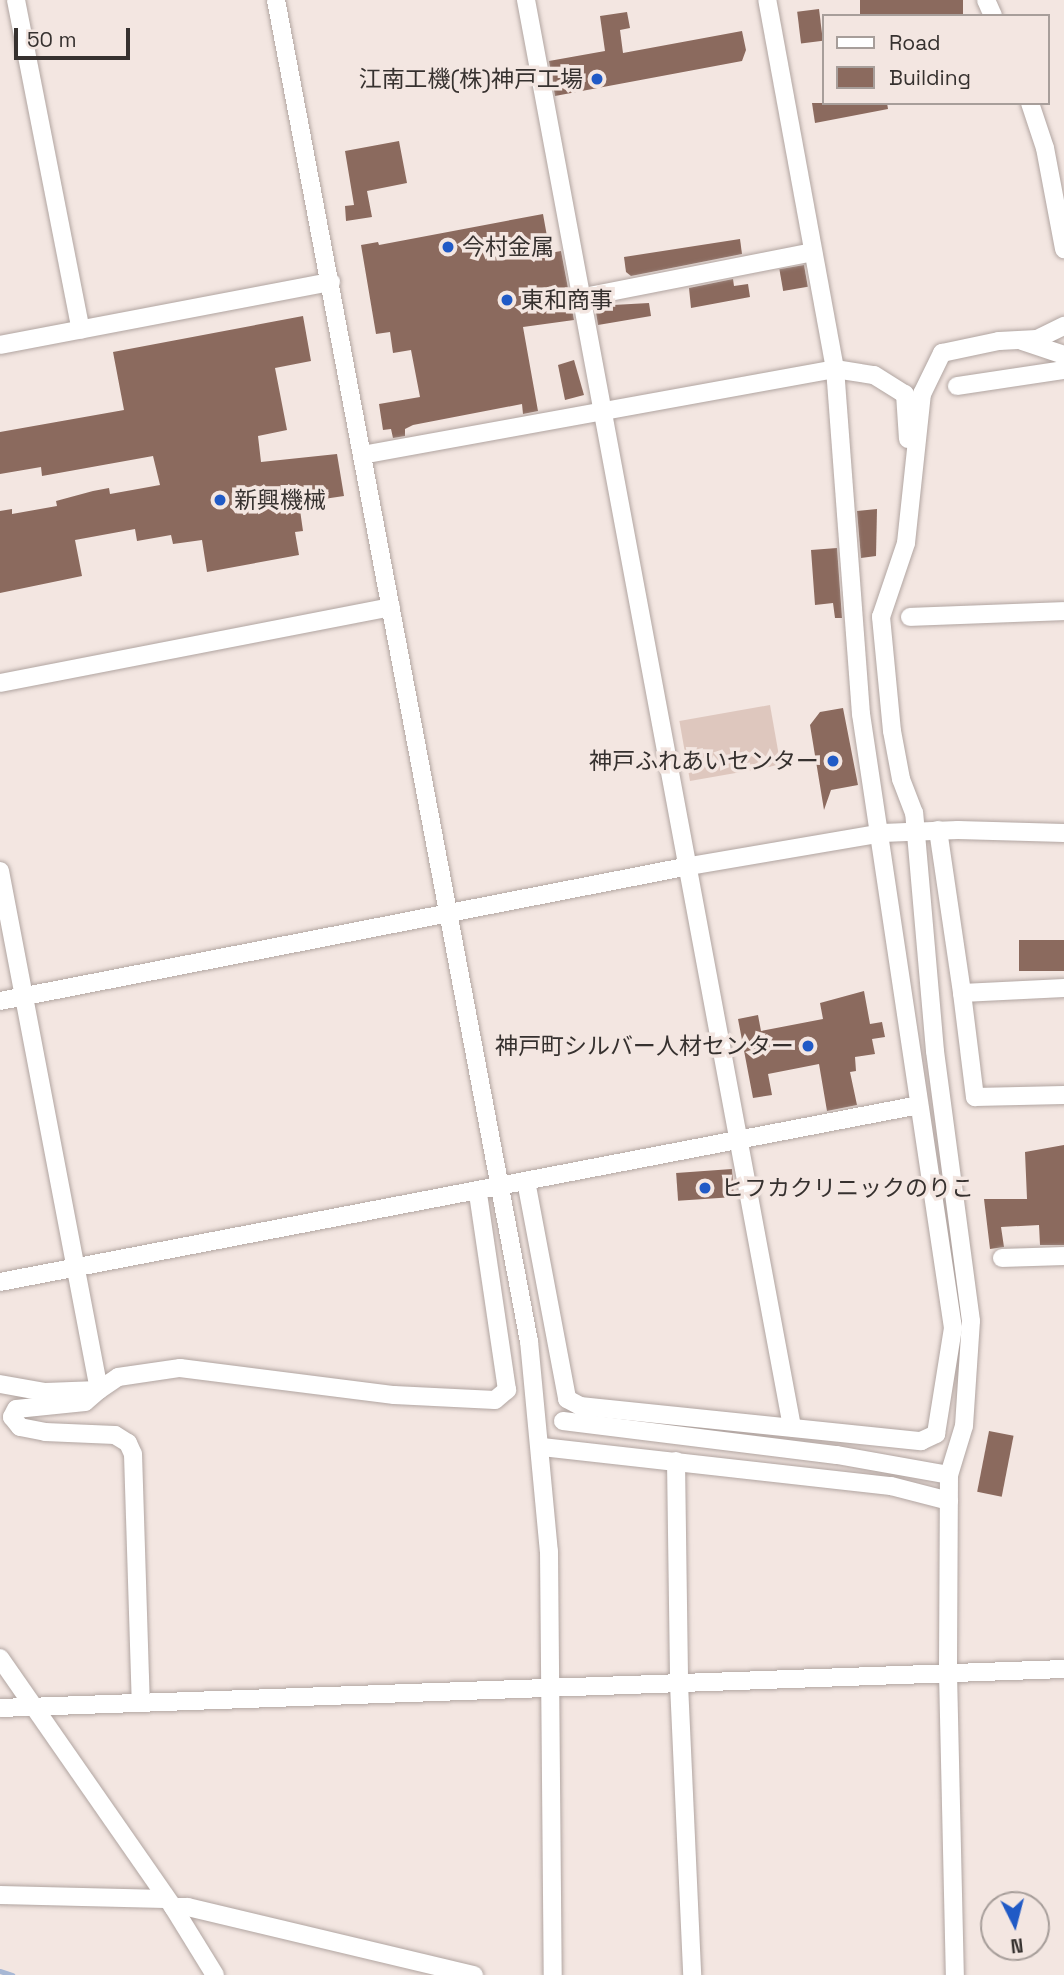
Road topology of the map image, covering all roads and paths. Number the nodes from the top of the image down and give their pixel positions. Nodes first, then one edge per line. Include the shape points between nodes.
1 (14, 0) edge
2 (276, 0) edge
3 (526, 0) edge
4 (767, 0) edge
5 (0, 2) edge
6 (1031, 105) edge
7 (1064, 249) edge
8 (813, 252) junction
9 (331, 282) junction
10 (584, 297) junction
11 (1064, 326) edge
12 (80, 330) junction
13 (1019, 340) junction
14 (0, 345) edge
15 (1064, 355) edge
16 (835, 369) junction
17 (1064, 370) edge
18 (957, 386) dead end
19 (603, 412) junction
20 (362, 455) junction
21 (910, 477) junction
22 (391, 607) junction
23 (1064, 611) edge
24 (910, 617) dead end
25 (0, 683) edge
26 (937, 830) junction
27 (916, 831) junction
28 (1064, 833) edge
29 (882, 834) junction
30 (684, 867) junction
31 (0, 872) edge
32 (449, 912) junction
33 (1064, 988) edge
34 (962, 993) junction
35 (24, 996) junction
36 (0, 1001) edge
37 (1064, 1095) edge
38 (919, 1105) junction
39 (737, 1142) junction
40 (526, 1181) junction
41 (503, 1187) junction
42 (478, 1193) junction
43 (1064, 1255) edge
44 (1002, 1258) dead end
45 (75, 1268) junction
46 (0, 1282) edge
47 (0, 1384) edge
48 (99, 1390) junction
49 (563, 1421) dead end
50 (792, 1427) junction
51 (542, 1447) junction
52 (677, 1461) junction
53 (949, 1475) junction
54 (949, 1501) junction
55 (0, 1658) edge
56 (1064, 1669) edge
57 (948, 1673) junction
58 (679, 1684) junction
59 (550, 1687) junction
60 (141, 1703) junction
61 (34, 1707) junction
62 (0, 1708) edge
63 (0, 1895) edge
64 (169, 1903) junction
65 (215, 1975) edge
66 (474, 1975) edge
67 (552, 1975) edge
68 (692, 1975) edge
69 (955, 1975) edge

1 - 5 street
1 - 12 street
2 - 9 street
3 - 10 street
4 - 8 street
6 - 7 street via 1045,148
8 - 10 street
8 - 16 street
9 - 12 street
9 - 20 street
10 - 19 street
11 - 13 street via 1037,339
12 - 14 street
13 - 15 street
13 - 21 street via 942,353 922,394
16 - 19 street
16 - 21 street via 874,375 905,394
16 - 29 street via 860,714
17 - 18 street
19 - 20 street
19 - 30 street
20 - 22 street
21 - 27 street via 906,543 881,617 892,731
22 - 25 street
22 - 32 street
23 - 24 street
26 - 27 street
26 - 28 street
26 - 34 street
27 - 29 street
27 - 53 street via 935,1051 971,1321 964,1426
29 - 30 street
29 - 38 street
30 - 32 street
30 - 39 street
31 - 35 street
32 - 35 street
32 - 41 street
33 - 34 street
34 - 37 street via 975,1097
35 - 36 street
35 - 45 street
38 - 39 street
38 - 50 street via 953,1328 936,1434 921,1441
39 - 40 street
39 - 50 street
40 - 41 street
40 - 50 street via 567,1399 580,1406
41 - 42 street
41 - 51 street
42 - 45 street
42 - 48 street via 507,1390 495,1400 394,1395 180,1368 118,1377
43 - 44 street
45 - 46 street
45 - 48 street
47 - 48 street via 45,1392
48 - 60 street via 85,1402 16,1409 12,1417 20,1427 45,1432 115,1436 128,1443 133,1454
49 - 53 street via 837,1455
51 - 52 street
51 - 59 street via 549,1551
52 - 54 street via 891,1486
52 - 58 street
53 - 54 street
54 - 57 street
55 - 61 street
56 - 57 street
57 - 58 street
57 - 69 street
58 - 59 street
58 - 68 street
59 - 60 street
59 - 67 street
60 - 61 street
61 - 62 street
61 - 64 street
63 - 64 street
64 - 65 street
64 - 66 street

